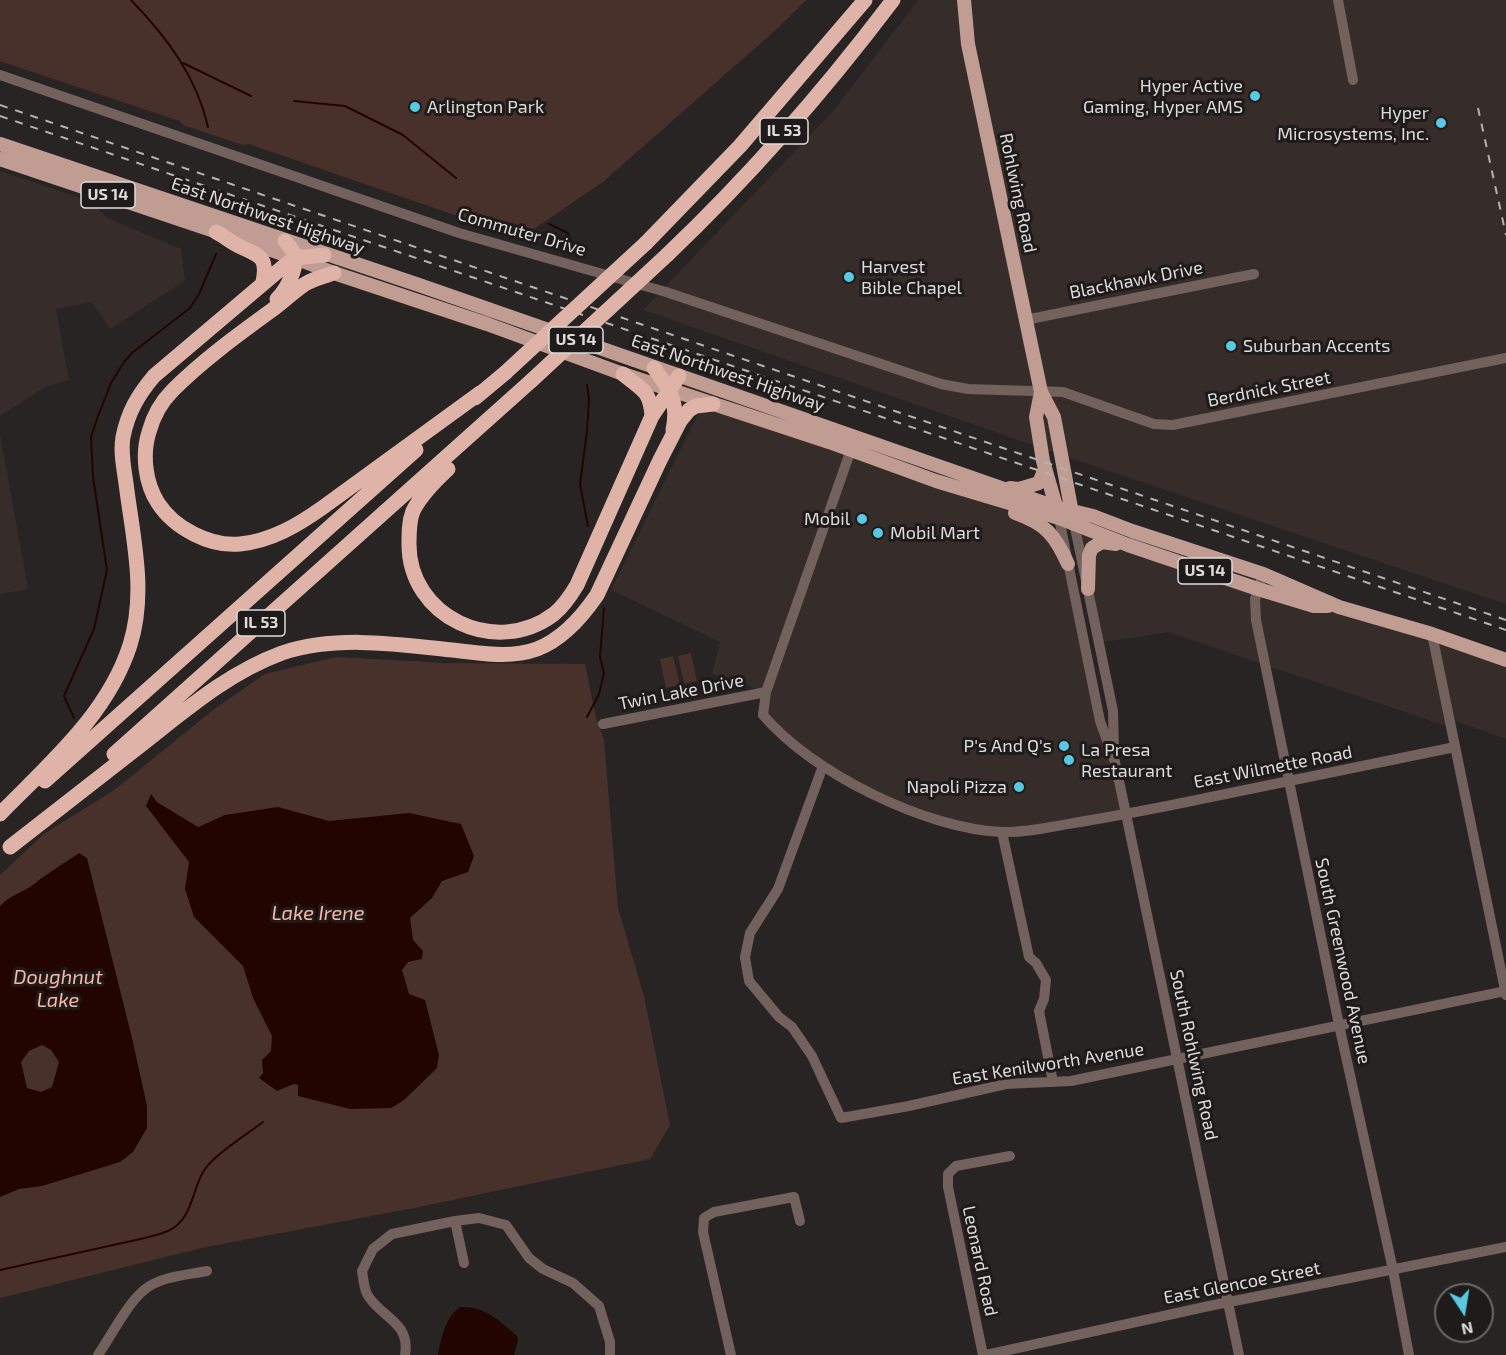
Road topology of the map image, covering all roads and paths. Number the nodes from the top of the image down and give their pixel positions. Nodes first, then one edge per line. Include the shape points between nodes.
1 (865, 0) edge
2 (893, 0) edge
3 (964, 0) edge
4 (1338, 0) edge
5 (0, 75) edge
6 (1353, 80) dead end
7 (0, 144) edge
8 (0, 159) edge
9 (89, 175) junction
10 (79, 185) junction
11 (216, 231) junction
12 (285, 241) junction
13 (324, 255) junction
14 (296, 258) junction
15 (334, 273) junction
16 (1254, 274) dead end
17 (263, 282) junction
18 (1025, 320) junction
19 (254, 323) junction
20 (1506, 358) edge
21 (654, 368) joint
22 (623, 374) junction
23 (674, 382) junction
24 (1041, 392) junction
25 (480, 393) junction
26 (512, 399) junction
27 (712, 404) junction
28 (652, 416) junction
29 (671, 436) junction
30 (853, 443) junction
31 (1045, 468) junction
32 (936, 481) junction
33 (993, 486) junction
34 (1057, 512) junction
35 (1073, 517) junction
36 (1128, 545) junction
37 (1068, 564) junction
38 (1263, 574) junction
39 (1088, 589) junction
40 (1258, 589) junction
41 (1339, 607) junction
42 (1432, 634) junction
43 (1506, 660) edge
44 (766, 692) junction
45 (603, 724) dead end
46 (1455, 747) junction
47 (1115, 762) junction
48 (822, 766) junction
49 (1290, 781) junction
50 (0, 814) edge
51 (1126, 814) junction
52 (0, 821) edge
53 (1002, 832) junction
54 (5, 852) edge
55 (1506, 992) edge
56 (1339, 1025) junction
57 (1178, 1059) junction
58 (1053, 1082) junction
59 (1010, 1156) dead end
60 (455, 1221) junction
61 (800, 1221) dead end
62 (1506, 1247) edge
63 (464, 1263) dead end
64 (1393, 1270) junction
65 (207, 1271) dead end
66 (1228, 1302) junction
67 (98, 1355) edge
68 (405, 1355) edge
69 (610, 1355) edge
70 (730, 1355) edge
71 (984, 1355) edge
72 (1239, 1355) edge
73 (1409, 1355) edge

1 - 25 highway, IL 53, bridge via 740,146 646,243
2 - 26 highway, IL 53, bridge via 712,213
3 - 18 main road, Rohlwing Road via 968,44
4 - 6 street
5 - 24 street, Commuter Drive via 459,233 655,289 935,383 968,389
7 - 9 main road, East Northwest Highway / US 14
8 - 10 main road, East Northwest Highway / US 14
9 - 10 main road
9 - 12 main road, East Northwest Highway / US 14
10 - 11 main road, East Northwest Highway / US 14
11 - 14 main road, East Northwest Highway / US 14
11 - 17 highway via 261,258
12 - 13 main road, East Northwest Highway / US 14
12 - 14 highway
13 - 14 highway
13 - 21 main road, East Northwest Highway / US 14
14 - 15 main road, East Northwest Highway / US 14
14 - 17 highway
14 - 19 highway via 287,289
15 - 19 highway via 306,284
15 - 22 main road, East Northwest Highway / US 14
16 - 18 street, Blackhawk Drive
17 - 50 highway via 154,376 131,409 122,453 138,582 130,644 111,688 84,726
18 - 24 main road, Rohlwing Road
19 - 25 highway via 173,390 161,404 147,438 147,475 158,503 181,525 209,539 238,544 262,541 303,522
20 - 24 street, Berdnick Street via 1173,425 1154,424 1064,392
21 - 23 highway
22 - 23 main road, East Northwest Highway / US 14
22 - 28 highway via 650,400
23 - 27 main road, East Northwest Highway / US 14
23 - 28 highway
23 - 29 highway
23 - 30 main road, East Northwest Highway / US 14
24 - 31 main road, Rohlwing Road via 1036,417
24 - 35 main road, Rohlwing Road via 1054,417
25 - 52 highway, IL 53
26 - 28 highway via 483,436 433,483 412,512 409,526 409,561 423,592 445,615 484,632 506,633 542,621 570,597
26 - 54 highway, IL 53
27 - 29 highway via 689,410
27 - 30 main road, East Northwest Highway / US 14
29 - 54 highway via 597,595 558,638 520,654 332,643 261,661 208,693
30 - 32 main road, East Northwest Highway / US 14
30 - 33 main road, East Northwest Highway / US 14
30 - 44 street
31 - 33 main road via 1039,483 1028,488
31 - 34 main road, Rohlwing Road
32 - 34 main road, East Northwest Highway / US 14
32 - 37 main road via 947,490 1037,522 1058,542
33 - 34 main road, East Northwest Highway / US 14
34 - 35 main road, East Northwest Highway / US 14
34 - 37 street, South Rohlwing Road
35 - 36 main road, East Northwest Highway / US 14
35 - 38 main road, East Northwest Highway / US 14 via 1093,516
35 - 39 street, South Rohlwing Road
36 - 39 main road via 1102,542 1092,548
36 - 40 main road, East Northwest Highway / US 14
37 - 47 street, South Rohlwing Road via 1100,721
38 - 40 street, South Greenwood Avenue
38 - 41 main road, East Northwest Highway / US 14
39 - 47 street, South Rohlwing Road via 1113,711
40 - 41 main road, East Northwest Highway / US 14 via 1314,606
40 - 49 street, South Greenwood Avenue via 1256,620
41 - 42 main road, East Northwest Highway / US 14
42 - 43 main road, East Northwest Highway / US 14
42 - 46 street
44 - 45 street, Twin Lake Drive
44 - 48 street, East Wilmette Road via 763,715
46 - 49 street, East Wilmette Road
46 - 55 street
47 - 51 street, South Rohlwing Road
48 - 53 street, East Wilmette Road via 895,805 964,827
48 - 58 street, East Kenilworth Avenue via 778,889 750,933 745,957 749,981 792,1027 812,1056 841,1118 1006,1084
49 - 51 street, East Wilmette Road
49 - 56 street, South Greenwood Avenue
51 - 53 street, East Wilmette Road
51 - 57 street, South Rohlwing Road
53 - 58 street via 1029,957 1046,980 1039,1011
55 - 56 street, East Kenilworth Avenue
56 - 57 street, East Kenilworth Avenue
56 - 64 street, South Greenwood Avenue
57 - 58 street, East Kenilworth Avenue
57 - 66 street, South Rohlwing Road
59 - 71 street, Leonard Road via 956,1166 948,1173
60 - 63 street
60 - 68 street via 392,1234 374,1249 362,1270 367,1294 401,1327
60 - 69 street via 479,1218 506,1225 529,1258 573,1283 599,1306
61 - 70 street via 794,1197 714,1212 704,1218
62 - 64 street, East Glencoe Street
64 - 66 street, East Glencoe Street
64 - 73 street, South Greenwood Avenue
65 - 67 street via 168,1278 145,1290
66 - 71 street, East Glencoe Street
66 - 72 street, South Rohlwing Road

